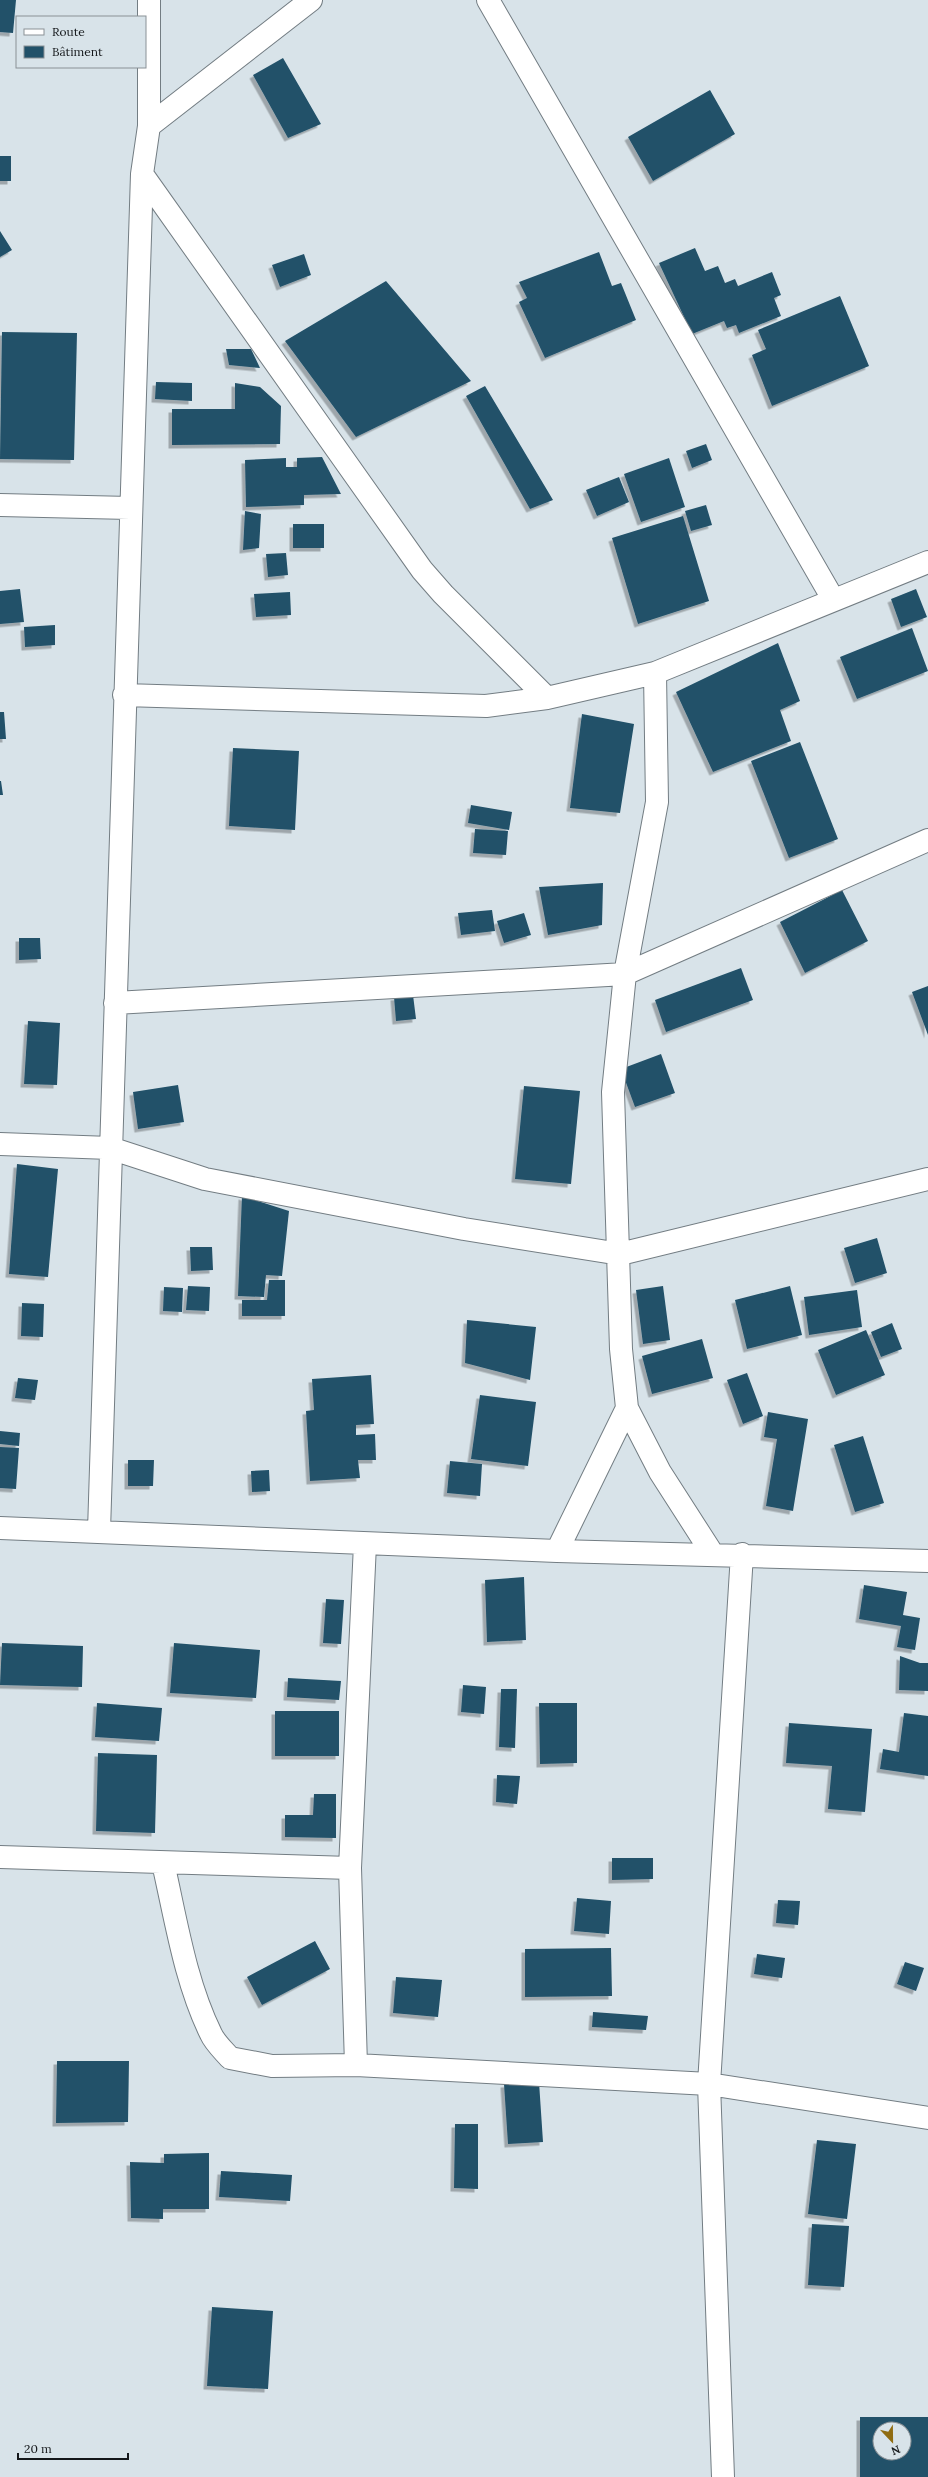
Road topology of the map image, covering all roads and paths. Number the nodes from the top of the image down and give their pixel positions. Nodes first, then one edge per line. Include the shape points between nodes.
1 (149, 0) edge
2 (311, 0) edge
3 (488, 0) edge
4 (149, 126) junction
5 (142, 174) junction
6 (0, 505) edge
7 (130, 508) junction
8 (928, 562) edge
9 (833, 599) junction
10 (655, 673) junction
11 (124, 695) junction
12 (547, 698) junction
13 (928, 840) edge
14 (625, 974) junction
15 (115, 1003) junction
16 (0, 1144) edge
17 (110, 1148) junction
18 (928, 1179) edge
19 (620, 1254) junction
20 (627, 1408) junction
21 (0, 1528) edge
22 (99, 1531) junction
23 (365, 1544) junction
24 (557, 1551) junction
25 (712, 1553) junction
26 (742, 1554) junction
27 (928, 1561) edge
28 (0, 1858) edge
29 (163, 1863) junction
30 (350, 1868) junction
31 (356, 2065) junction
32 (709, 2084) junction
33 (928, 2118) edge
34 (723, 2477) edge

1 - 4 street
2 - 4 street
3 - 9 street
4 - 5 street
5 - 7 street
5 - 12 street via 422,570
6 - 7 street
7 - 11 street
8 - 9 street
9 - 10 street
10 - 12 street
10 - 14 street via 657,802
11 - 12 street via 486,706
11 - 15 street
13 - 14 street
14 - 15 street
14 - 19 street via 613,1092
15 - 17 street
16 - 17 street
17 - 19 street via 205,1179 464,1229
17 - 22 street
18 - 19 street
19 - 20 street via 621,1350
20 - 24 street
20 - 25 street via 660,1472
21 - 22 street
22 - 23 street
23 - 24 street
23 - 30 street
24 - 25 street
25 - 26 street
26 - 27 street
26 - 32 street
28 - 29 street
29 - 30 street
29 - 31 street via 186,1965 201,2009 212,2036 230,2058 272,2066
30 - 31 street
31 - 32 street
32 - 33 street
32 - 34 street

